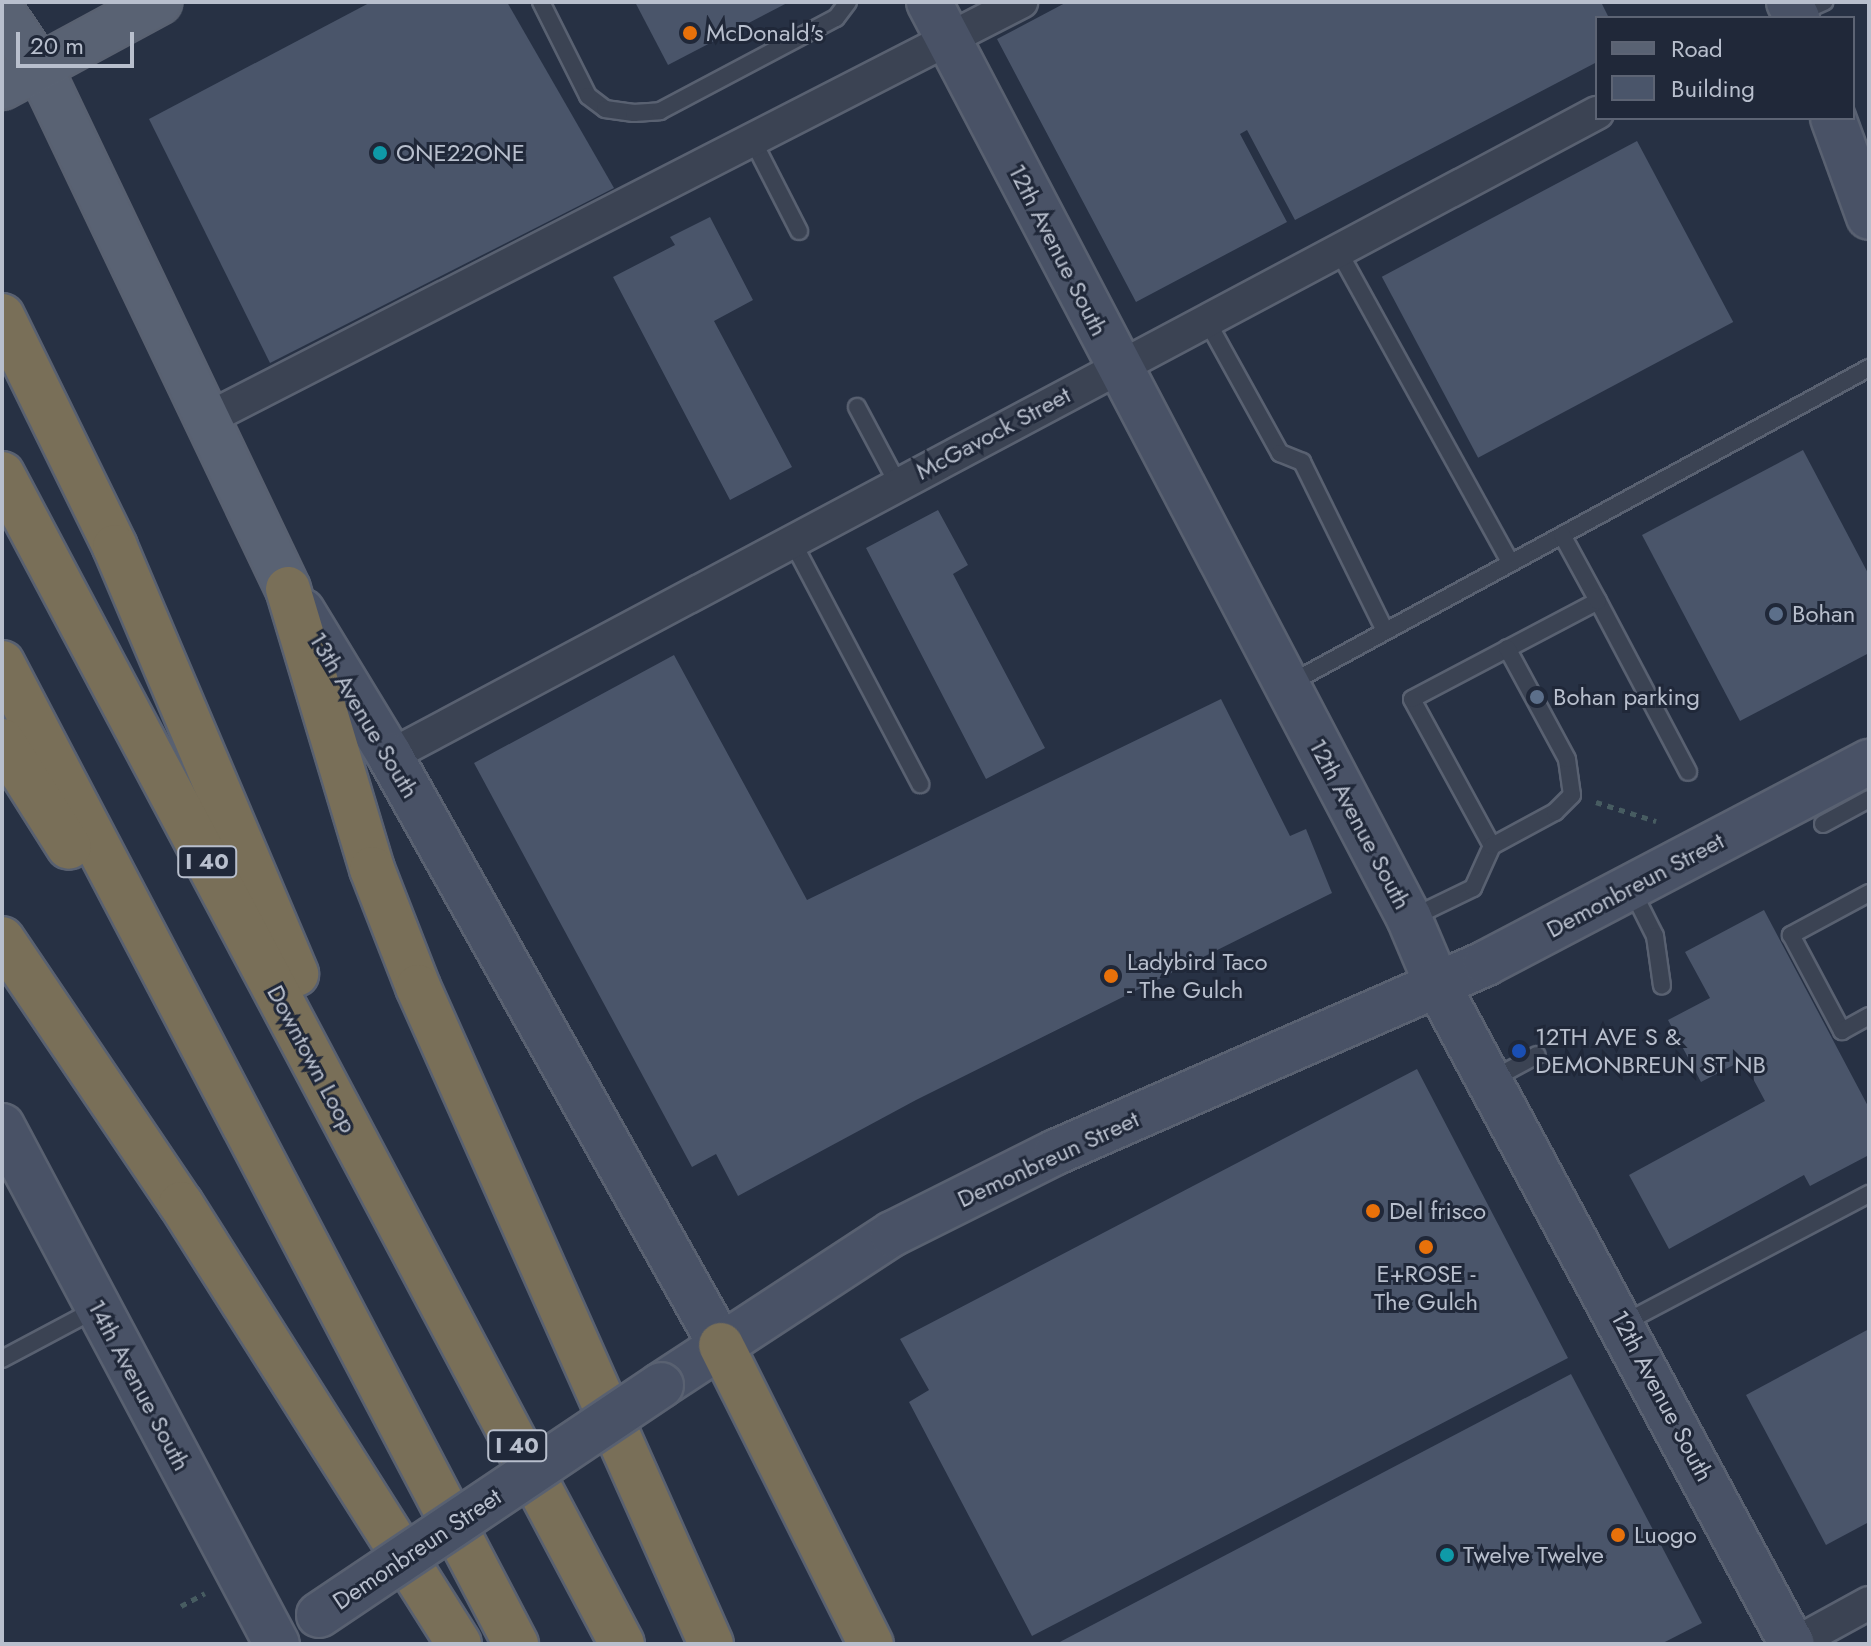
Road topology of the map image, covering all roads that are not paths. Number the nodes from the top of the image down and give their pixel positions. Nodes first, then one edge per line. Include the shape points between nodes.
1 (159, 2) edge
2 (541, 2) edge
3 (848, 2) edge
4 (929, 2) edge
5 (1021, 2) edge
6 (2, 12) edge
7 (950, 40) junction
8 (21, 77) edge
9 (1595, 114) edge
10 (1834, 120) edge
11 (753, 141) junction
12 (1869, 217) edge
13 (799, 231) dead end
14 (1339, 252) junction
15 (2, 316) edge
16 (1207, 321) junction
17 (1119, 365) junction
18 (1869, 368) edge
19 (857, 407) dead end
20 (207, 419) junction
21 (2, 474) edge
22 (898, 484) junction
23 (1562, 535) junction
24 (792, 541) junction
25 (1511, 563) junction
26 (288, 589) junction
27 (1598, 601) junction
28 (1385, 631) junction
29 (1507, 648) junction
30 (2, 663) edge
31 (1287, 685) junction
32 (2, 741) edge
33 (390, 756) junction
34 (1869, 762) edge
35 (1688, 772) dead end
36 (920, 784) dead end
37 (1869, 799) edge
38 (1823, 824) dead end
39 (1492, 846) junction
40 (1630, 888) junction
41 (1869, 893) edge
42 (1409, 918) junction
43 (2, 939) edge
44 (1437, 984) junction
45 (1662, 986) dead end
46 (1869, 1016) edge
47 (1537, 1055) dead end
48 (1490, 1080) junction
49 (2, 1126) edge
50 (246, 1128) junction
51 (1869, 1194) edge
52 (412, 1249) junction
53 (98, 1308) junction
54 (1624, 1323) junction
55 (721, 1345) junction
56 (2, 1359) edge
57 (1869, 1603) edge
58 (277, 1644) edge
59 (459, 1644) edge
60 (516, 1644) edge
61 (622, 1644) edge
62 (711, 1644) edge
63 (871, 1644) edge
64 (1793, 1644) edge

1 - 8 main road
2 - 3 lane via 588,96 605,109 634,113 660,111 836,18
4 - 7 main road, 12th Avenue South
5 - 7 street
6 - 8 main road, 13th Avenue South
7 - 11 street
7 - 17 main road, 12th Avenue South
8 - 20 main road, 13th Avenue South
9 - 14 street, McGavock Street
10 - 12 main road
11 - 13 lane
11 - 20 street
14 - 16 street, McGavock Street
14 - 25 lane
15 - 52 highway via 115,547
16 - 17 street, McGavock Street
16 - 28 lane via 1280,453 1302,462
17 - 22 street, McGavock Street
17 - 31 main road, 12th Avenue South
18 - 23 lane
19 - 22 lane
20 - 26 main road, 13th Avenue South
21 - 52 highway, Downtown Loop / I 40
22 - 24 street, McGavock Street
23 - 25 lane
23 - 27 lane
24 - 33 street, McGavock Street
24 - 36 lane
25 - 28 lane
26 - 33 main road, 13th Avenue South
26 - 62 highway via 372,869 418,987
27 - 29 lane
27 - 35 lane
28 - 31 lane
29 - 39 lane via 1567,759 1572,795 1555,812
29 - 39 lane via 1412,699
30 - 50 highway
31 - 42 main road, 12th Avenue South
32 - 50 highway
33 - 55 main road, 13th Avenue South
34 - 40 main road, Demonbreun Street
37 - 38 lane
39 - 42 lane via 1473,888
40 - 44 main road, Demonbreun Street
40 - 45 lane via 1655,936
41 - 46 lane via 1791,935 1842,1031
42 - 44 main road, 12th Avenue South
43 - 59 highway via 181,1204
44 - 48 main road, 12th Avenue South
44 - 55 main road, Demonbreun Street via 1056,1152 892,1234
47 - 48 lane
48 - 54 main road, 12th Avenue South
49 - 53 main road, 14th Avenue South
50 - 60 highway
51 - 54 lane
52 - 61 highway, Downtown Loop / I 40
53 - 56 lane
53 - 58 main road, 14th Avenue South
54 - 64 main road, 12th Avenue South
55 - 58 main road, Demonbreun Street, bridge
55 - 63 highway
57 - 64 street

